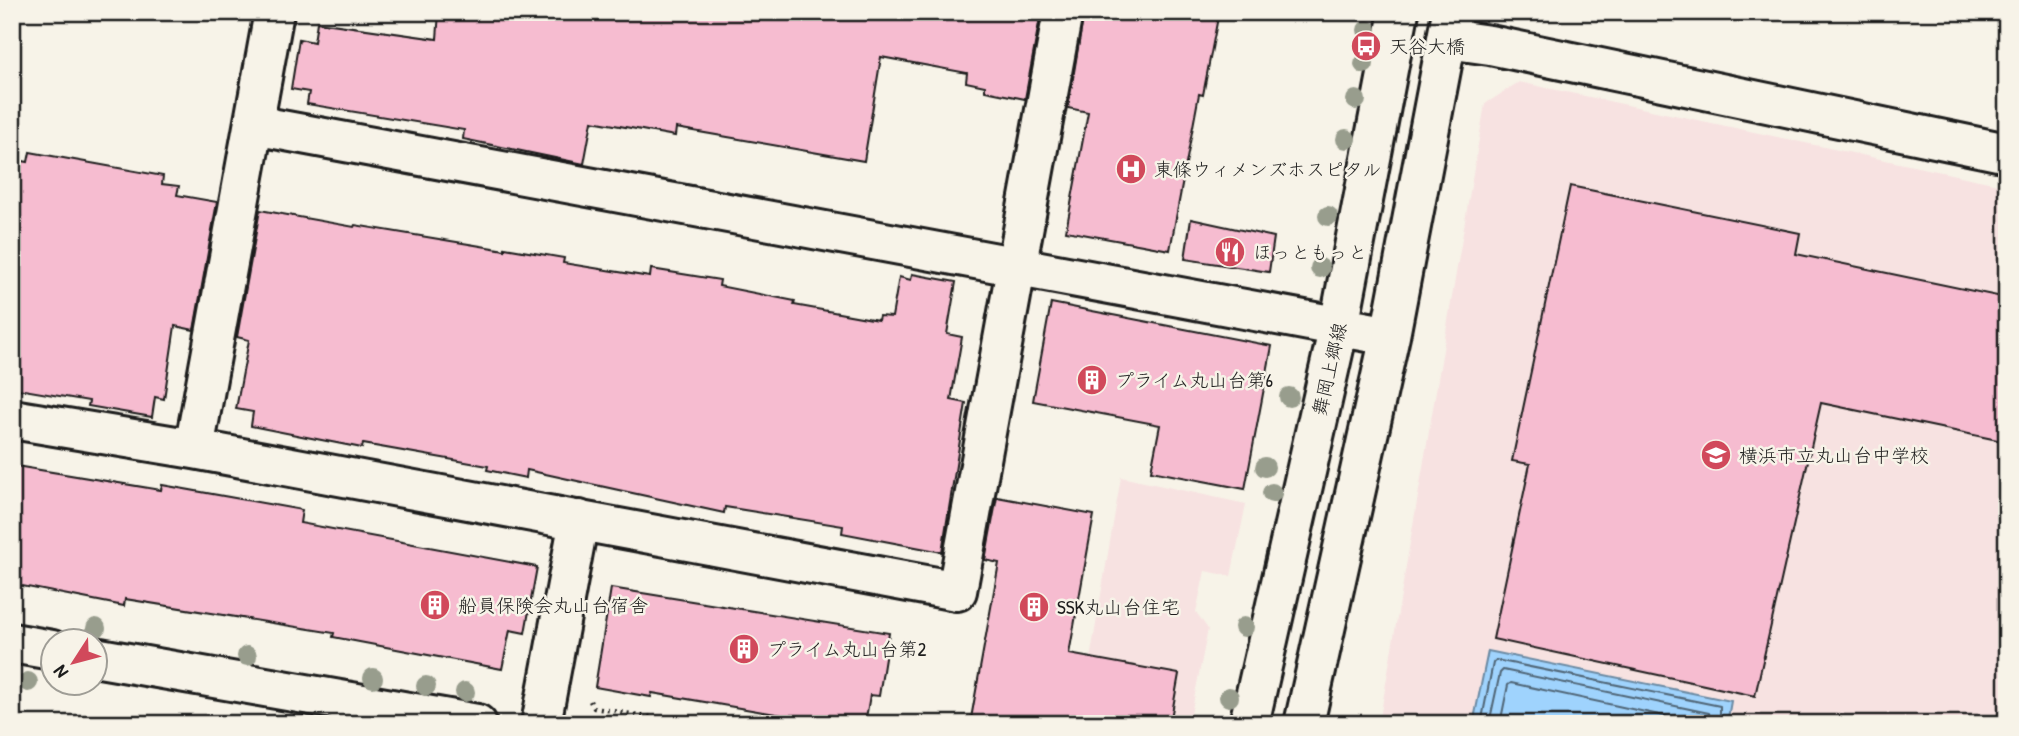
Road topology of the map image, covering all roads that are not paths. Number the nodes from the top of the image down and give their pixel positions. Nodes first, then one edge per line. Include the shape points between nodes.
1 (274, 12) edge
2 (1063, 12) edge
3 (1399, 12) edge
4 (1450, 26) edge
5 (254, 125) junction
6 (2007, 153) edge
7 (1018, 267) junction
8 (1339, 326) junction
9 (1390, 336) junction
10 (12, 419) edge
11 (194, 449) junction
12 (579, 520) junction
13 (12, 643) edge
14 (38, 648) edge
15 (108, 659) edge
16 (477, 724) edge
17 (541, 724) edge
18 (1250, 724) edge
19 (1304, 724) edge

1 - 5 street
2 - 7 street
3 - 8 street, 舞岡上郷線
4 - 6 street via 1490,45
4 - 9 street
5 - 7 street
5 - 11 street
7 - 8 street
7 - 12 street via 957,591
8 - 9 street
8 - 18 street, 舞岡上郷線
9 - 19 street
10 - 11 street
11 - 12 street
12 - 17 street
13 - 14 street
15 - 16 street

